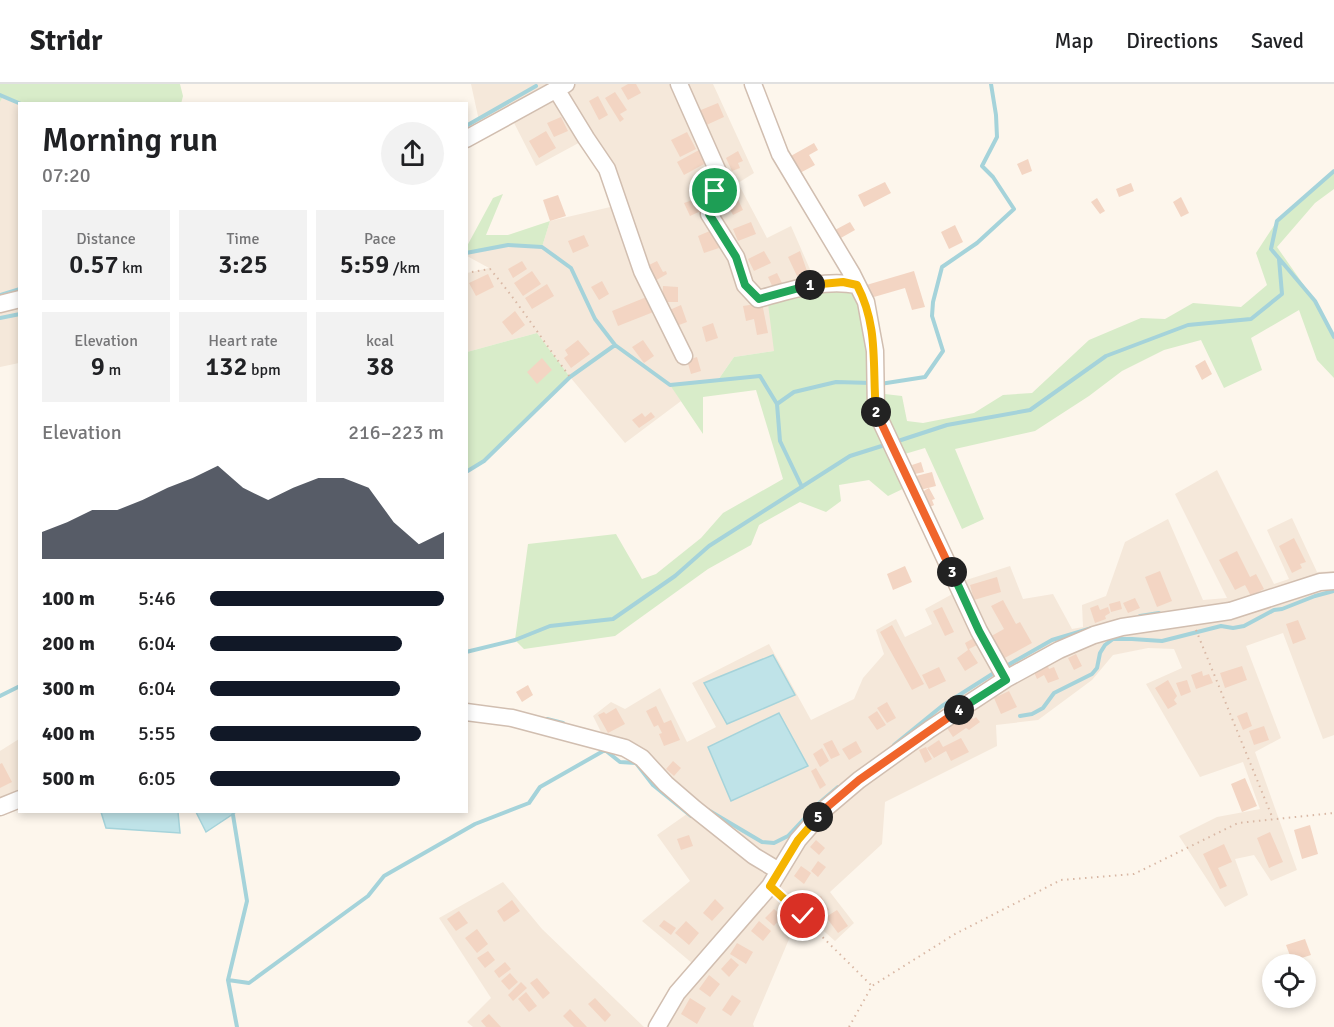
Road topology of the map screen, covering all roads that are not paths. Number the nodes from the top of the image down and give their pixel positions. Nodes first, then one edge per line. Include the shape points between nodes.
1 (679, 84) edge
2 (753, 84) edge
3 (562, 87) edge
4 (468, 138) edge
5 (857, 285) junction
6 (18, 300) edge
7 (0, 304) edge
8 (684, 356) dead end
9 (1334, 580) edge
10 (1006, 680) junction
11 (468, 712) edge
12 (18, 800) edge
13 (0, 807) edge
14 (779, 871) junction
15 (657, 1027) edge

1 - 5 street via 719,174 709,214 736,257 745,285 759,299 816,283
2 - 5 street via 780,154
3 - 4 street
3 - 8 street via 607,169 642,271
5 - 10 street via 866,302 875,351 876,411
6 - 7 street
9 - 10 street via 1230,611 1122,627 1059,650
10 - 14 street via 859,780 826,808 798,840
11 - 14 street via 512,718 625,748 642,758 694,809
12 - 13 street
14 - 15 street via 677,993

